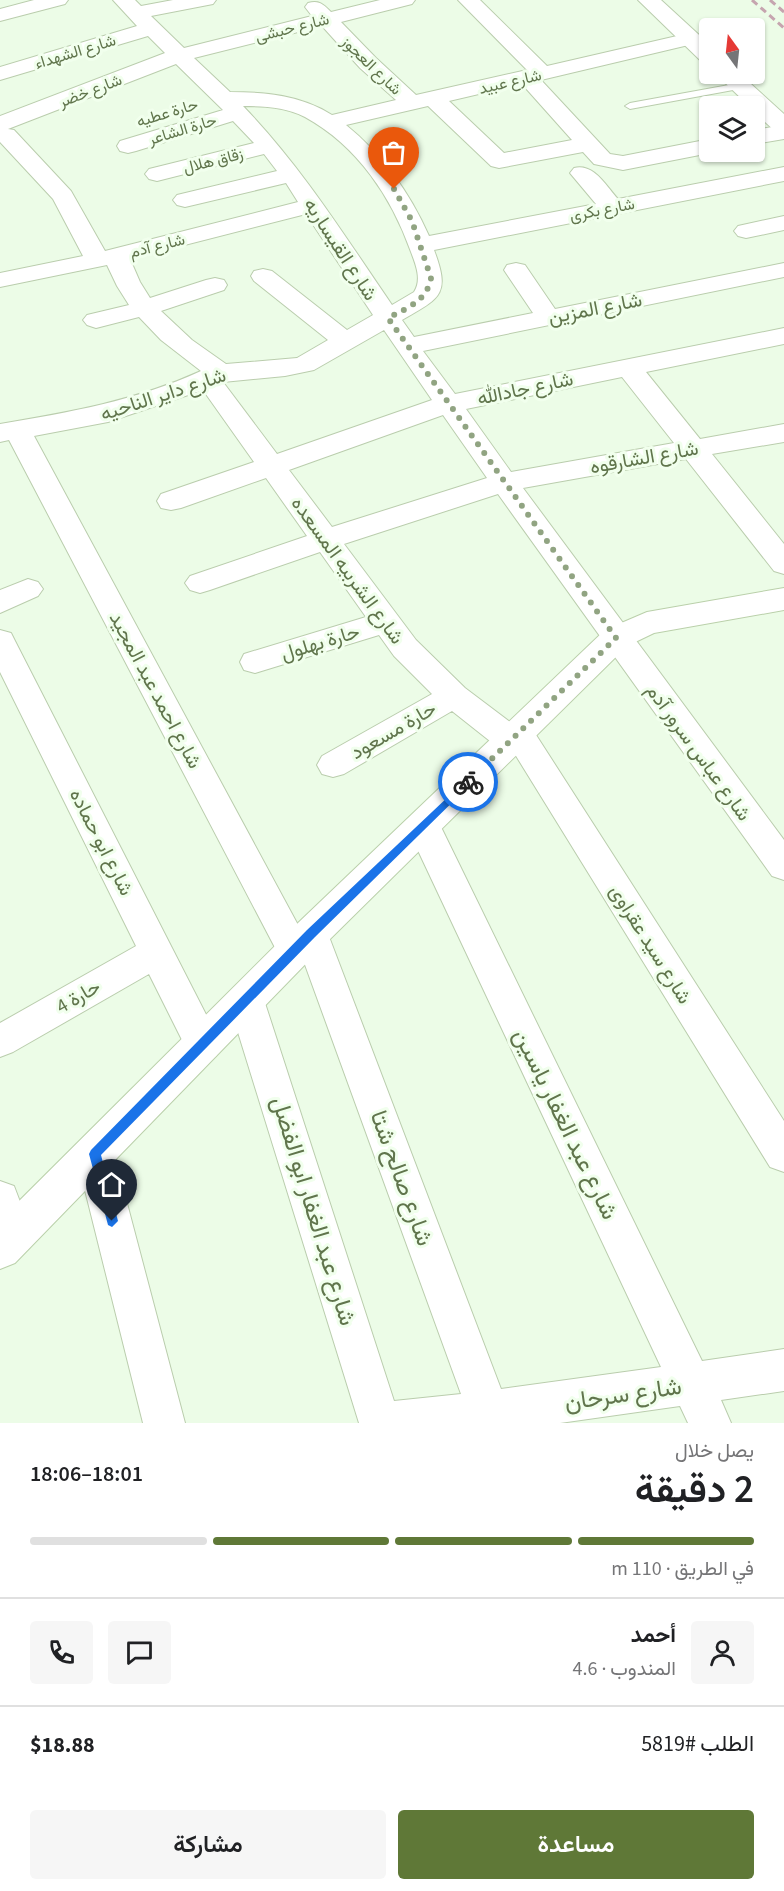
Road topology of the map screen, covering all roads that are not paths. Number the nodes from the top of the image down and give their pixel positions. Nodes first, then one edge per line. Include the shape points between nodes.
1 (58, 0) edge
2 (206, 0) edge
3 (308, 0) edge
4 (405, 0) edge
5 (468, 0) edge
6 (649, 0) edge
7 (136, 14) edge
8 (0, 15) edge
9 (326, 18) junction
10 (690, 39) junction
11 (699, 47) edge
12 (179, 55) junction
13 (5, 66) edge
14 (534, 75) junction
15 (718, 84) edge
16 (738, 84) edge
17 (422, 101) junction
18 (220, 102) junction
19 (630, 106) dead end
20 (329, 123) junction
21 (784, 127) edge
22 (3, 129) edge
23 (784, 132) edge
24 (765, 135) edge
25 (587, 144) junction
26 (128, 146) dead end
27 (269, 146) junction
28 (699, 148) edge
29 (582, 173) dead end
30 (158, 174) dead end
31 (784, 174) edge
32 (292, 175) junction
33 (185, 200) dead end
34 (313, 205) junction
35 (612, 207) junction
36 (784, 222) edge
37 (746, 231) dead end
38 (421, 245) junction
39 (107, 258) junction
40 (516, 270) dead end
41 (263, 276) dead end
42 (779, 278) edge
43 (0, 280) edge
44 (215, 285) dead end
45 (146, 308) junction
46 (548, 317) junction
47 (388, 318) junction
48 (96, 320) dead end
49 (784, 336) edge
50 (345, 341) junction
51 (407, 346) junction
52 (627, 367) junction
53 (214, 376) junction
54 (448, 404) junction
55 (9, 431) edge
56 (784, 433) edge
57 (692, 448) junction
58 (271, 466) junction
59 (504, 482) junction
60 (171, 501) dead end
61 (326, 540) junction
62 (784, 564) edge
63 (200, 583) dead end
64 (28, 589) dead end
65 (784, 599) edge
66 (0, 603) edge
67 (386, 622) junction
68 (616, 638) junction
69 (0, 640) edge
70 (255, 662) dead end
71 (454, 696) junction
72 (514, 736) junction
73 (333, 765) dead end
74 (423, 825) junction
75 (784, 866) edge
76 (302, 942) junction
77 (156, 952) junction
78 (246, 1000) junction
79 (0, 1041) edge
80 (203, 1045) junction
81 (95, 1154) junction
82 (784, 1155) edge
83 (0, 1199) edge
84 (6, 1243) edge
85 (784, 1371) edge
86 (691, 1384) junction
87 (491, 1418) edge
88 (164, 1423) edge
89 (380, 1423) edge
90 (390, 1423) edge
91 (710, 1423) edge

1 - 8 street
2 - 7 street, شارع الشهداء
3 - 9 street, شارع العجوز
4 - 9 street, شارع حبشى
5 - 14 street
6 - 10 main road
7 - 12 street, شارع القيساريه
7 - 13 street, شارع الشهداء
9 - 12 street, شارع حبشى
9 - 17 street, شارع العجوز
10 - 11 main road
10 - 14 street, شارع عبيد
12 - 18 street, شارع القيساريه
12 - 22 street, شارع خضر
14 - 17 street, شارع عبيد
14 - 25 street
15 - 19 lane
16 - 21 main road
17 - 20 street, شارع عبيد
17 - 25 street, شارع العجوز via 499,161
18 - 20 street, حارة الشاعر via 252,99 286,103 315,113
18 - 26 street, حارة الشاعر
18 - 27 street, شارع القيساريه
20 - 38 street, حارة الشاعر via 387,178
22 - 39 street, شارع الشربيه المسعده via 63,196
23 - 24 street
25 - 28 street via 602,159 623,163
27 - 30 street, زقاق هلال
27 - 32 street, شارع القيساريه
29 - 35 street
31 - 35 street, شارع بكرى
32 - 33 street
32 - 34 street, شارع القيساريه
34 - 39 street, شارع آدم
34 - 47 street, شارع القيساريه
35 - 38 street, شارع بكرى
36 - 37 street
38 - 47 street, شارع داير الناحيه via 430,287 424,297
39 - 43 street, شارع آدم
39 - 45 street, شارع الشربيه المسعده
40 - 46 street
41 - 50 street
42 - 46 street, شارع المزين
44 - 45 street
45 - 48 street
45 - 53 street, شارع الشربيه المسعده
46 - 51 street, شارع المزين
47 - 50 street, شارع داير الناحيه
47 - 51 street, شارع القيساريه
49 - 52 street, شارع جادالله
50 - 53 street, شارع داير الناحيه via 305,364
51 - 54 street, شارع القيساريه
52 - 54 street, شارع جادالله
52 - 57 street
53 - 55 street, شارع داير الناحيه via 98,416
53 - 58 street, شارع الشربيه المسعده
54 - 58 street, شارع جادالله
54 - 59 street, شارع القيساريه
55 - 76 street, شارع احمد عبد المجيد
56 - 57 street, شارع الشارقوه
57 - 59 street, شارع الشارقوه
57 - 62 street
58 - 60 street, شارع جادالله
58 - 61 street, شارع الشربيه المسعده
59 - 61 street, شارع الشارقوه
59 - 68 street, شارع القيساريه
61 - 63 street, شارع الشارقوه
61 - 67 street, شارع الشربيه المسعده
64 - 66 street
65 - 68 main road via 647,623
67 - 70 street, حارة بهلول
67 - 71 street, شارع الشربيه المسعده via 427,672
68 - 72 main road
68 - 75 street, شارع عباس سرور آدم
69 - 77 street, شارع ابو حماده
71 - 72 street, شارع الشربيه المسعده
71 - 73 street, حارة مسعود
72 - 74 main road
72 - 82 street, شارع سيد عقراوى
74 - 76 main road
74 - 86 street, شارع عبد الغفار ياسين
76 - 78 main road
76 - 87 street, شارع صالح شتا
77 - 79 street, حارة 4
77 - 80 street, شارع ابو حماده
78 - 80 main road
78 - 89 street, شارع عبد الغفار ابو الفضل
80 - 81 main road
81 - 84 main road
81 - 88 street
83 - 84 street
85 - 86 street, شارع سرحان
86 - 87 street, شارع سرحان
86 - 91 street, شارع عبد الغفار ياسين
87 - 90 street, شارع سرحان

